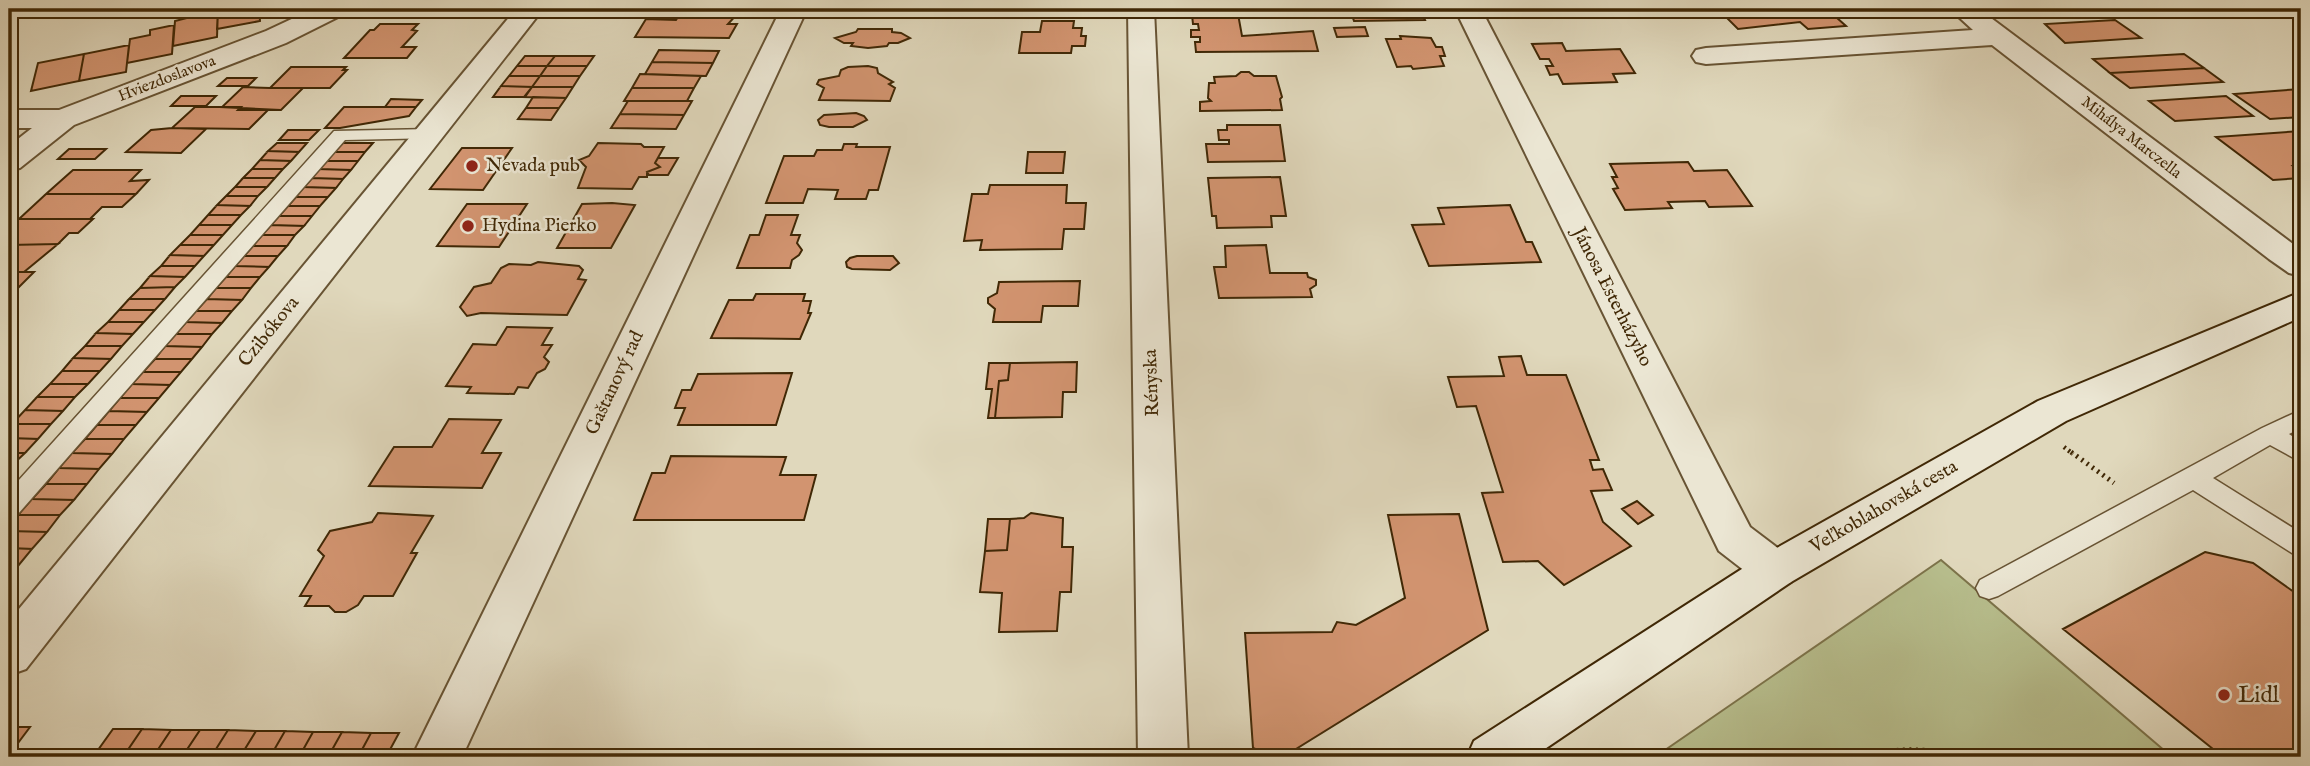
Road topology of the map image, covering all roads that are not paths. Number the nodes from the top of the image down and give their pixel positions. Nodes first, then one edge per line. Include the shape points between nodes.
1 (333, 9) edge
2 (530, 9) edge
3 (793, 9) edge
4 (1141, 9) edge
5 (1468, 9) edge
6 (1963, 9) edge
7 (1998, 36) junction
8 (1706, 56) dead end
9 (9, 119) edge
10 (63, 119) junction
11 (431, 134) junction
12 (9, 161) edge
13 (2301, 265) edge
14 (2301, 303) edge
15 (2301, 418) edge
16 (2270, 434) junction
17 (2301, 453) edge
18 (2194, 478) junction
19 (9, 507) edge
20 (2301, 546) edge
21 (1774, 570) junction
22 (1989, 588) dead end
23 (9, 655) edge
24 (437, 757) edge
25 (1163, 757) edge
26 (1492, 757) edge

1 - 10 street, Hviezdoslavova via 276,37
2 - 11 street, Czibókova
3 - 24 street, Gaštanový rad
4 - 25 street, Rényska
5 - 21 street, Jánosa Esterházyho via 1734,539
6 - 7 street, Mihálya Marczella
7 - 8 street
7 - 13 street, Mihálya Marczella
9 - 10 street
10 - 12 street, Hviezdoslavova
11 - 19 lane via 340,135
11 - 23 street, Czibókova
14 - 21 street, Veľkoblahovská cesta via 2052,411
15 - 16 lane
16 - 17 lane
16 - 18 lane
18 - 20 lane
18 - 22 lane
21 - 26 street, Veľkoblahovská cesta

